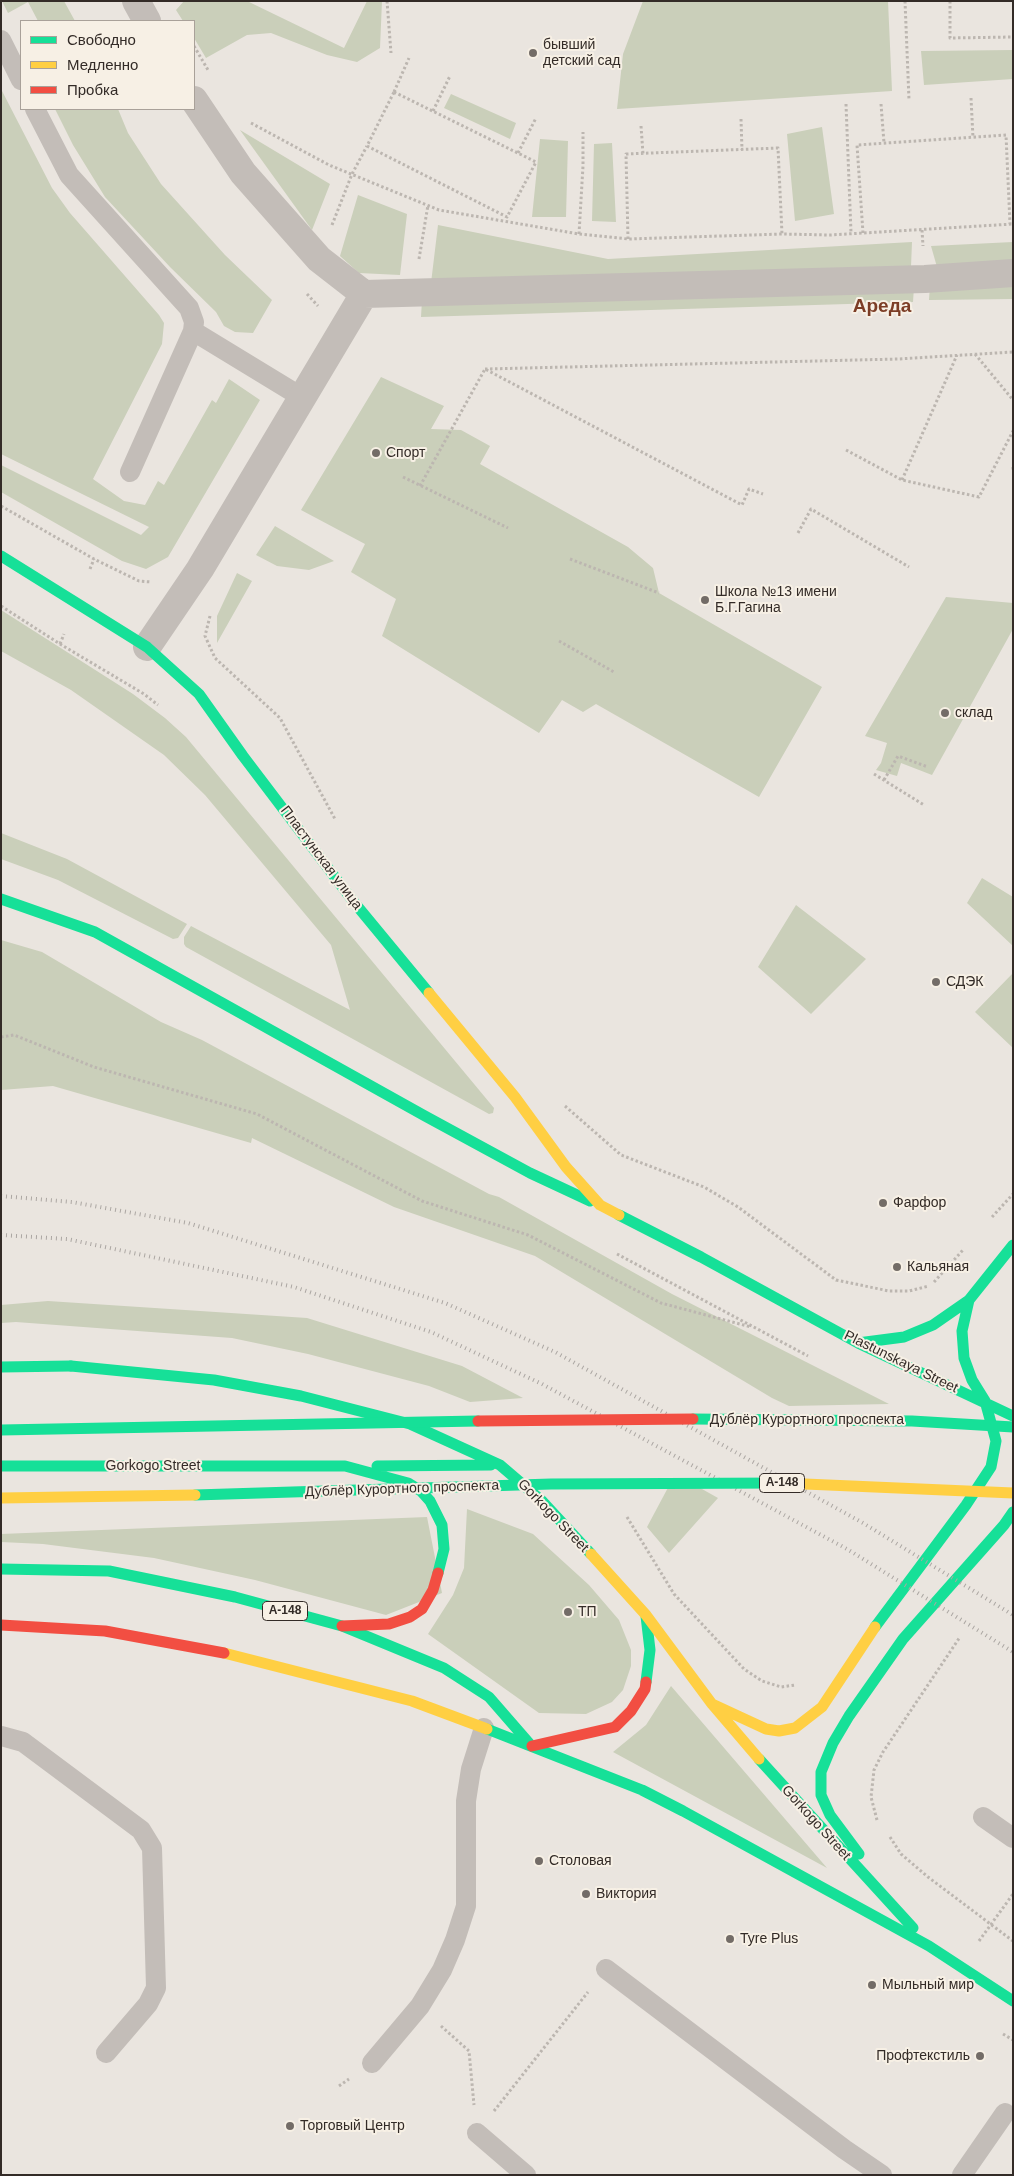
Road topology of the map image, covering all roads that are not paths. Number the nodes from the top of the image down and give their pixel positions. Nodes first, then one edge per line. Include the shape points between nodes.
1 (136, 1) edge
2 (146, 20) edge
3 (1, 40) edge
4 (20, 78) edge
5 (195, 102) edge
6 (36, 110) edge
7 (1013, 274) edge
8 (364, 294) junction
9 (193, 331) junction
10 (303, 398) junction
11 (130, 472) dead end
12 (1, 556) edge
13 (147, 647) junction
14 (1, 899) edge
15 (600, 1205) junction
16 (1013, 1245) edge
17 (969, 1300) junction
18 (858, 1343) junction
19 (1, 1367) edge
20 (984, 1401) junction
21 (1013, 1416) edge
22 (1013, 1427) edge
23 (1, 1430) edge
24 (500, 1465) junction
25 (1, 1466) edge
26 (345, 1466) junction
27 (1013, 1493) edge
28 (1, 1498) edge
29 (1013, 1512) edge
30 (1, 1569) edge
31 (646, 1615) junction
32 (1, 1625) edge
33 (342, 1626) junction
34 (712, 1704) junction
35 (484, 1728) junction
36 (1, 1736) edge
37 (532, 1746) junction
38 (983, 1817) dead end
39 (1013, 1838) edge
40 (929, 1946) junction
41 (606, 1969) road end
42 (1013, 2001) edge
43 (106, 2053) dead end
44 (372, 2063) dead end
45 (1010, 2114) edge
46 (477, 2133) road end
47 (526, 2175) edge
48 (882, 2175) edge
49 (962, 2175) edge

1 - 2 street
3 - 4 lane
5 - 8 street via 243,174 319,259
6 - 9 lane via 69,175 189,308 194,322
7 - 8 street
8 - 10 street
9 - 10 lane
9 - 11 lane
10 - 13 street via 200,569
12 - 13 main road, Пластунская улица
13 - 15 main road, Пластунская улица via 199,694 353,901
14 - 15 main road, Plastunskaya Street via 95,932 530,1173
15 - 18 main road, Plastunskaya Street
16 - 17 main road
17 - 18 main road via 933,1325 904,1337
17 - 20 main road via 962,1331 964,1358
18 - 20 main road, Plastunskaya Street
19 - 24 main road, bridge via 71,1366 214,1380 301,1396 410,1424
20 - 21 main road, Plastunskaya Street
20 - 34 main road via 996,1441 991,1467 878,1622 822,1707 795,1728 779,1731 766,1729
22 - 23 main road, Дублёр Курортного проспекта, bridge via 791,1419
24 - 26 main road, Gorkogo Street / А-148
24 - 31 main road, Gorkogo Street via 542,1501
25 - 26 main road, Gorkogo Street / А-148
26 - 33 main road, А-148 via 408,1484 421,1491 442,1525 444,1549 433,1590 422,1608 410,1617 390,1624
27 - 28 main road, Дублёр Курортного проспекта / А-148, bridge via 805,1483 570,1484
29 - 40 main road via 903,1639 848,1716 821,1772 821,1795 830,1816
30 - 33 main road, А-148 via 109,1571 234,1597
31 - 34 main road, Gorkogo Street
31 - 37 main road via 650,1650 648,1672 645,1689 631,1711 616,1727
32 - 35 main road, Gorkogo Street via 105,1631 220,1652 412,1701
33 - 37 main road, А-148 via 444,1668 489,1697
34 - 40 main road, Gorkogo Street via 766,1768
35 - 37 main road, Gorkogo Street
35 - 44 lane via 471,1769 466,1801 466,1906 455,1940 442,1970 420,2006
36 - 43 lane via 23,1742 141,1830 152,1848 156,1988 148,2004
37 - 40 main road, Gorkogo Street via 642,1790 684,1811
38 - 39 lane
40 - 42 main road, Gorkogo Street
41 - 48 lane
45 - 49 lane
46 - 47 lane

